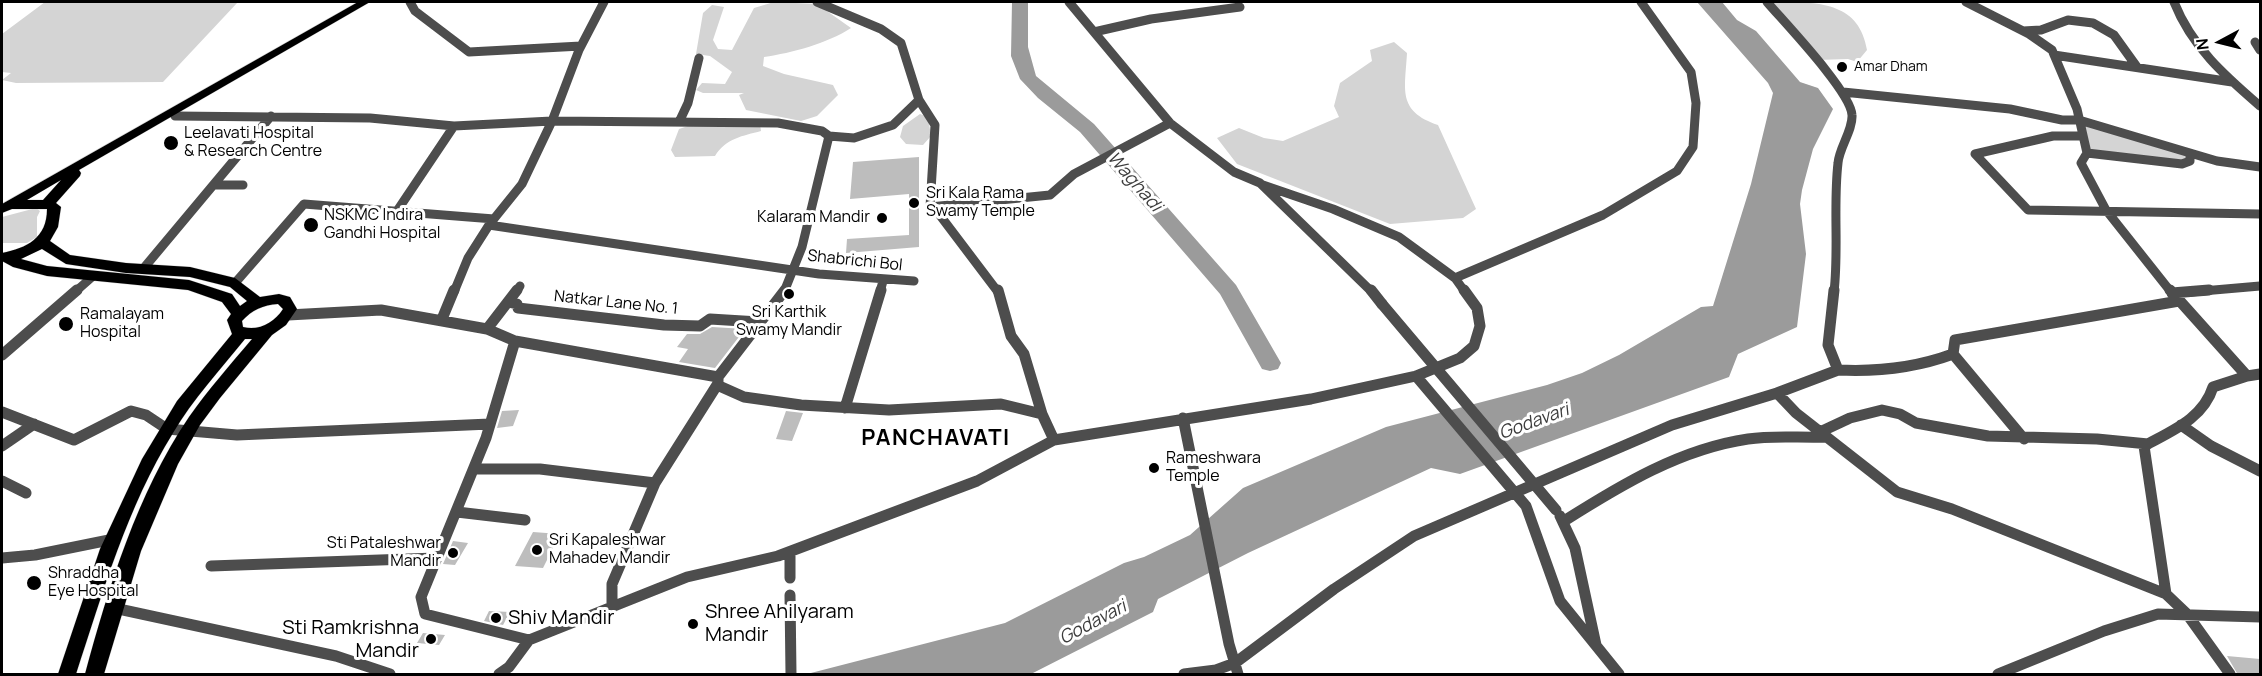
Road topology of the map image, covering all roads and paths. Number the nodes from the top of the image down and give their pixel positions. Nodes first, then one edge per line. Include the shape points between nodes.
1 (365, 2) edge
2 (374, 2) edge
3 (410, 2) edge
4 (604, 2) edge
5 (817, 2) edge
6 (1069, 2) edge
7 (1203, 2) edge
8 (1641, 2) edge
9 (1767, 2) edge
10 (1966, 2) edge
11 (2174, 2) edge
12 (1240, 7) dead end
13 (1206, 12) junction
14 (2021, 31) junction
15 (1094, 32) junction
16 (2255, 42) dead end
17 (581, 46) junction
18 (2260, 50) edge
19 (2054, 55) junction
20 (699, 58) dead end
21 (2137, 67) junction
22 (2232, 82) junction
23 (1843, 92) junction
24 (2248, 96) junction
25 (2260, 96) edge
26 (919, 100) junction
27 (2260, 106) edge
28 (175, 116) junction
29 (271, 116) junction
30 (680, 120) junction
31 (2079, 120) junction
32 (552, 121) junction
33 (1170, 123) junction
34 (454, 126) junction
35 (829, 136) junction
36 (2082, 136) junction
37 (2086, 153) junction
38 (2190, 154) junction
39 (2260, 168) edge
40 (1260, 183) junction
41 (214, 185) junction
42 (243, 185) dead end
43 (46, 204) junction
44 (6, 207) edge
45 (930, 207) junction
46 (2106, 210) junction
47 (398, 212) junction
48 (2260, 214) edge
49 (492, 222) junction
50 (42, 242) junction
51 (5, 257) edge
52 (143, 269) junction
53 (794, 270) junction
54 (92, 277) junction
55 (1455, 278) junction
56 (883, 281) junction
57 (914, 281) dead end
58 (235, 283) junction
59 (520, 286) dead end
60 (2260, 286) edge
61 (2176, 297) junction
62 (257, 302) junction
63 (508, 302) junction
64 (238, 314) junction
65 (288, 315) junction
66 (442, 319) junction
67 (759, 322) junction
68 (268, 329) junction
69 (487, 329) junction
70 (241, 333) junction
71 (514, 341) junction
72 (1953, 354) junction
73 (2, 355) edge
74 (1838, 370) junction
75 (2260, 374) edge
76 (1416, 376) junction
77 (2247, 376) junction
78 (718, 381) junction
79 (1776, 393) junction
80 (845, 408) junction
81 (2, 412) edge
82 (1042, 414) junction
83 (1183, 418) junction
84 (34, 423) junction
85 (490, 424) junction
86 (2181, 425) junction
87 (167, 429) junction
88 (188, 432) junction
89 (1823, 435) junction
90 (2024, 439) junction
91 (1054, 440) junction
92 (2148, 444) junction
93 (2, 446) edge
94 (474, 469) junction
95 (2260, 471) edge
96 (2, 481) edge
97 (655, 483) junction
98 (26, 493) dead end
99 (1515, 494) junction
100 (457, 512) junction
101 (525, 520) dead end
102 (1564, 521) junction
103 (114, 539) junction
104 (790, 552) junction
105 (2, 558) edge
106 (436, 558) junction
107 (211, 566) dead end
108 (790, 578) dead end
109 (2166, 594) junction
110 (790, 595) dead end
111 (114, 608) junction
112 (612, 608) junction
113 (2187, 614) junction
114 (2260, 617) edge
115 (529, 640) junction
116 (1597, 648) junction
117 (1237, 669) edge
118 (67, 675) edge
119 (95, 675) edge
120 (390, 675) edge
121 (499, 675) edge
122 (791, 675) edge
123 (1184, 675) edge
124 (1619, 675) edge
125 (1998, 675) edge
126 (2230, 675) edge

1 - 44 main road
2 - 28 main road
3 - 17 street via 415,11 469,52
4 - 17 street
5 - 26 street via 881,29 900,43
6 - 15 street
7 - 13 street
8 - 55 street via 1691,72 1696,103 1693,147 1677,171 1603,215
9 - 23 street
10 - 14 street
11 - 22 street via 2181,22 2203,56
12 - 13 street
13 - 15 street
14 - 19 street
14 - 21 street via 2046,29 2062,21 2096,21 2119,39
15 - 33 street
16 - 18 street
17 - 32 street
19 - 21 street
19 - 31 street
20 - 30 street
21 - 22 street
22 - 24 street
23 - 31 street
23 - 74 street via 1852,115 1838,160 1834,207 1838,256 1828,345
24 - 25 street
24 - 27 street
26 - 35 street via 893,125 871,135
26 - 45 street via 935,125
28 - 29 street
28 - 43 main road via 70,176
29 - 34 street via 370,118
29 - 41 street
30 - 32 street
30 - 35 street via 778,123 822,131
31 - 36 street
31 - 38 street
32 - 34 street
32 - 49 street via 522,184
33 - 40 street via 1234,172
33 - 45 street via 1074,174 1050,195
34 - 47 street
35 - 53 street
36 - 37 street
36 - 46 street via 2053,136 1975,154 2028,210
37 - 38 street via 2182,164 2190,161
37 - 46 street via 2081,163
38 - 39 street
40 - 55 street via 1399,237
40 - 102 street, bridge via 1364,281
41 - 42 street
41 - 52 street
43 - 44 main road
43 - 50 main road via 54,211
45 - 82 street via 998,290 1011,336 1024,354
46 - 48 street
46 - 61 street
47 - 49 street, Shabrichi Bol
47 - 58 street, Shabrichi Bol via 304,204
49 - 53 street, Shabrichi Bol via 557,238
49 - 66 street via 468,258
50 - 51 main road via 28,252
50 - 52 main road via 66,259
51 - 54 main road via 18,264
52 - 58 main road via 190,272
53 - 56 street, Shabrichi Bol
53 - 67 street via 787,287
54 - 64 main road via 189,285 227,298
54 - 73 street
55 - 76 street via 1477,308 1480,326 1474,346 1460,358
56 - 57 street, Shabrichi Bol
56 - 80 street
58 - 62 main road
59 - 63 street
60 - 61 street
61 - 72 street via 1955,340
61 - 77 street
62 - 64 main road
62 - 65 main road via 285,301 290,309
63 - 67 street, Natkar Lane No. 1 via 517,304 518,309 664,325 700,326 710,319
63 - 69 street
64 - 70 main road via 234,325
65 - 66 street via 381,310
65 - 68 main road
66 - 69 street
67 - 78 street
68 - 70 main road
68 - 88 main road
69 - 71 street
70 - 87 main road
71 - 78 street
71 - 85 street
72 - 74 street via 1936,361 1872,372
72 - 90 street
74 - 79 street
75 - 77 street
76 - 83 street via 1311,399
76 - 99 street
77 - 86 street via 2213,387 2212,396
78 - 80 street via 744,397
78 - 97 street
79 - 89 street
79 - 99 street via 1672,425
80 - 82 street via 923,410 1001,404
81 - 84 street
82 - 91 street
83 - 91 street
83 - 117 street
84 - 87 street via 74,440 131,411 146,415
84 - 93 street
85 - 88 street via 237,435
85 - 94 street
86 - 92 street
86 - 95 street via 2211,446
87 - 88 street
87 - 103 main road via 139,479
88 - 111 main road via 158,486
89 - 90 street via 1850,418 1882,410 1916,423
89 - 102 street via 1748,439 1707,448 1622,485
89 - 109 street via 1897,492 1952,509
90 - 92 street
91 - 104 street via 977,481
92 - 109 street via 2144,446
94 - 97 street via 540,469
94 - 100 street
96 - 98 street
97 - 112 street via 612,584
99 - 116 street via 1526,506 1560,601
99 - 117 street via 1414,536 1334,589
100 - 101 street
100 - 106 street
102 - 116 street via 1585,585
103 - 105 street
103 - 118 main road
104 - 108 street
104 - 112 street via 687,577
106 - 107 street
106 - 115 street via 422,597 425,615
109 - 113 street
110 - 122 street
111 - 119 main road
111 - 120 street via 336,656
112 - 115 street
113 - 114 street
113 - 125 street via 2158,614 2104,631
113 - 126 street
115 - 121 street via 510,667
116 - 124 street
117 - 123 street

